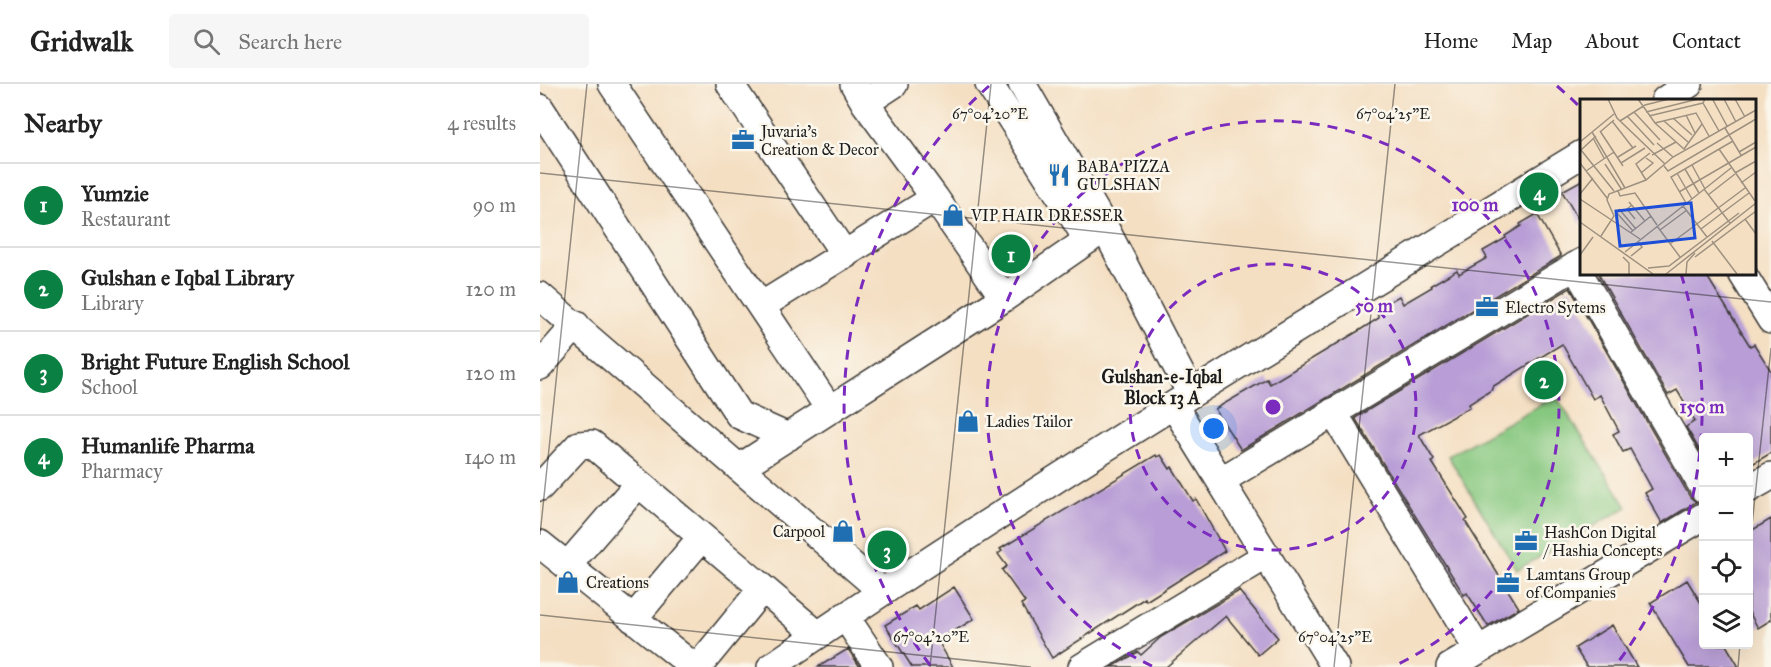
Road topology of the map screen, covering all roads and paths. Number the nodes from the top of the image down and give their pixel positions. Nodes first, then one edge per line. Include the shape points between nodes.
1 (612, 84) edge
2 (730, 84) edge
3 (894, 84) edge
4 (989, 84) edge
5 (1023, 84) edge
6 (1689, 84) edge
7 (860, 93) edge
8 (1666, 99) edge
9 (540, 108) edge
10 (1580, 155) edge
11 (936, 198) junction
12 (1096, 234) junction
13 (845, 255) junction
14 (1578, 264) edge
15 (1584, 274) edge
16 (1743, 274) edge
17 (540, 297) edge
18 (1004, 298) junction
19 (761, 306) junction
20 (1771, 320) edge
21 (576, 326) junction
22 (540, 366) edge
23 (1183, 400) junction
24 (830, 410) junction
25 (1333, 412) junction
26 (788, 437) junction
27 (739, 468) junction
28 (1771, 476) edge
29 (1222, 480) junction
30 (638, 484) junction
31 (540, 487) edge
32 (1703, 487) edge
33 (1752, 487) edge
34 (1699, 519) edge
35 (701, 537) junction
36 (540, 544) edge
37 (1267, 555) junction
38 (567, 566) junction
39 (762, 589) junction
40 (882, 591) junction
41 (845, 616) junction
42 (633, 619) junction
43 (818, 635) junction
44 (1478, 650) junction
45 (696, 667) edge
46 (771, 667) edge
47 (879, 667) edge
48 (1082, 667) edge
49 (1335, 667) edge
50 (1450, 667) edge

1 - 19 street
2 - 13 street
3 - 7 street
4 - 12 street
5 - 12 street
6 - 8 street
7 - 11 street
9 - 26 street via 739,415
10 - 23 street
11 - 13 street
11 - 18 street
12 - 18 street
12 - 23 street
13 - 19 street
14 - 25 street
15 - 32 street
16 - 20 street
17 - 21 street
18 - 24 street
19 - 24 street
21 - 22 street
21 - 27 street
23 - 29 street
23 - 40 street
24 - 26 street
25 - 29 street
25 - 44 street
26 - 27 street
27 - 40 street
28 - 33 street
29 - 37 street
30 - 31 street via 592,444 579,445
30 - 35 street
30 - 38 street
34 - 44 street
35 - 39 street
35 - 42 street
36 - 38 street
37 - 48 street
37 - 49 street
38 - 42 street
39 - 43 street
39 - 45 street
40 - 41 street
41 - 43 street
41 - 47 street
42 - 45 street
43 - 46 street
44 - 50 street

